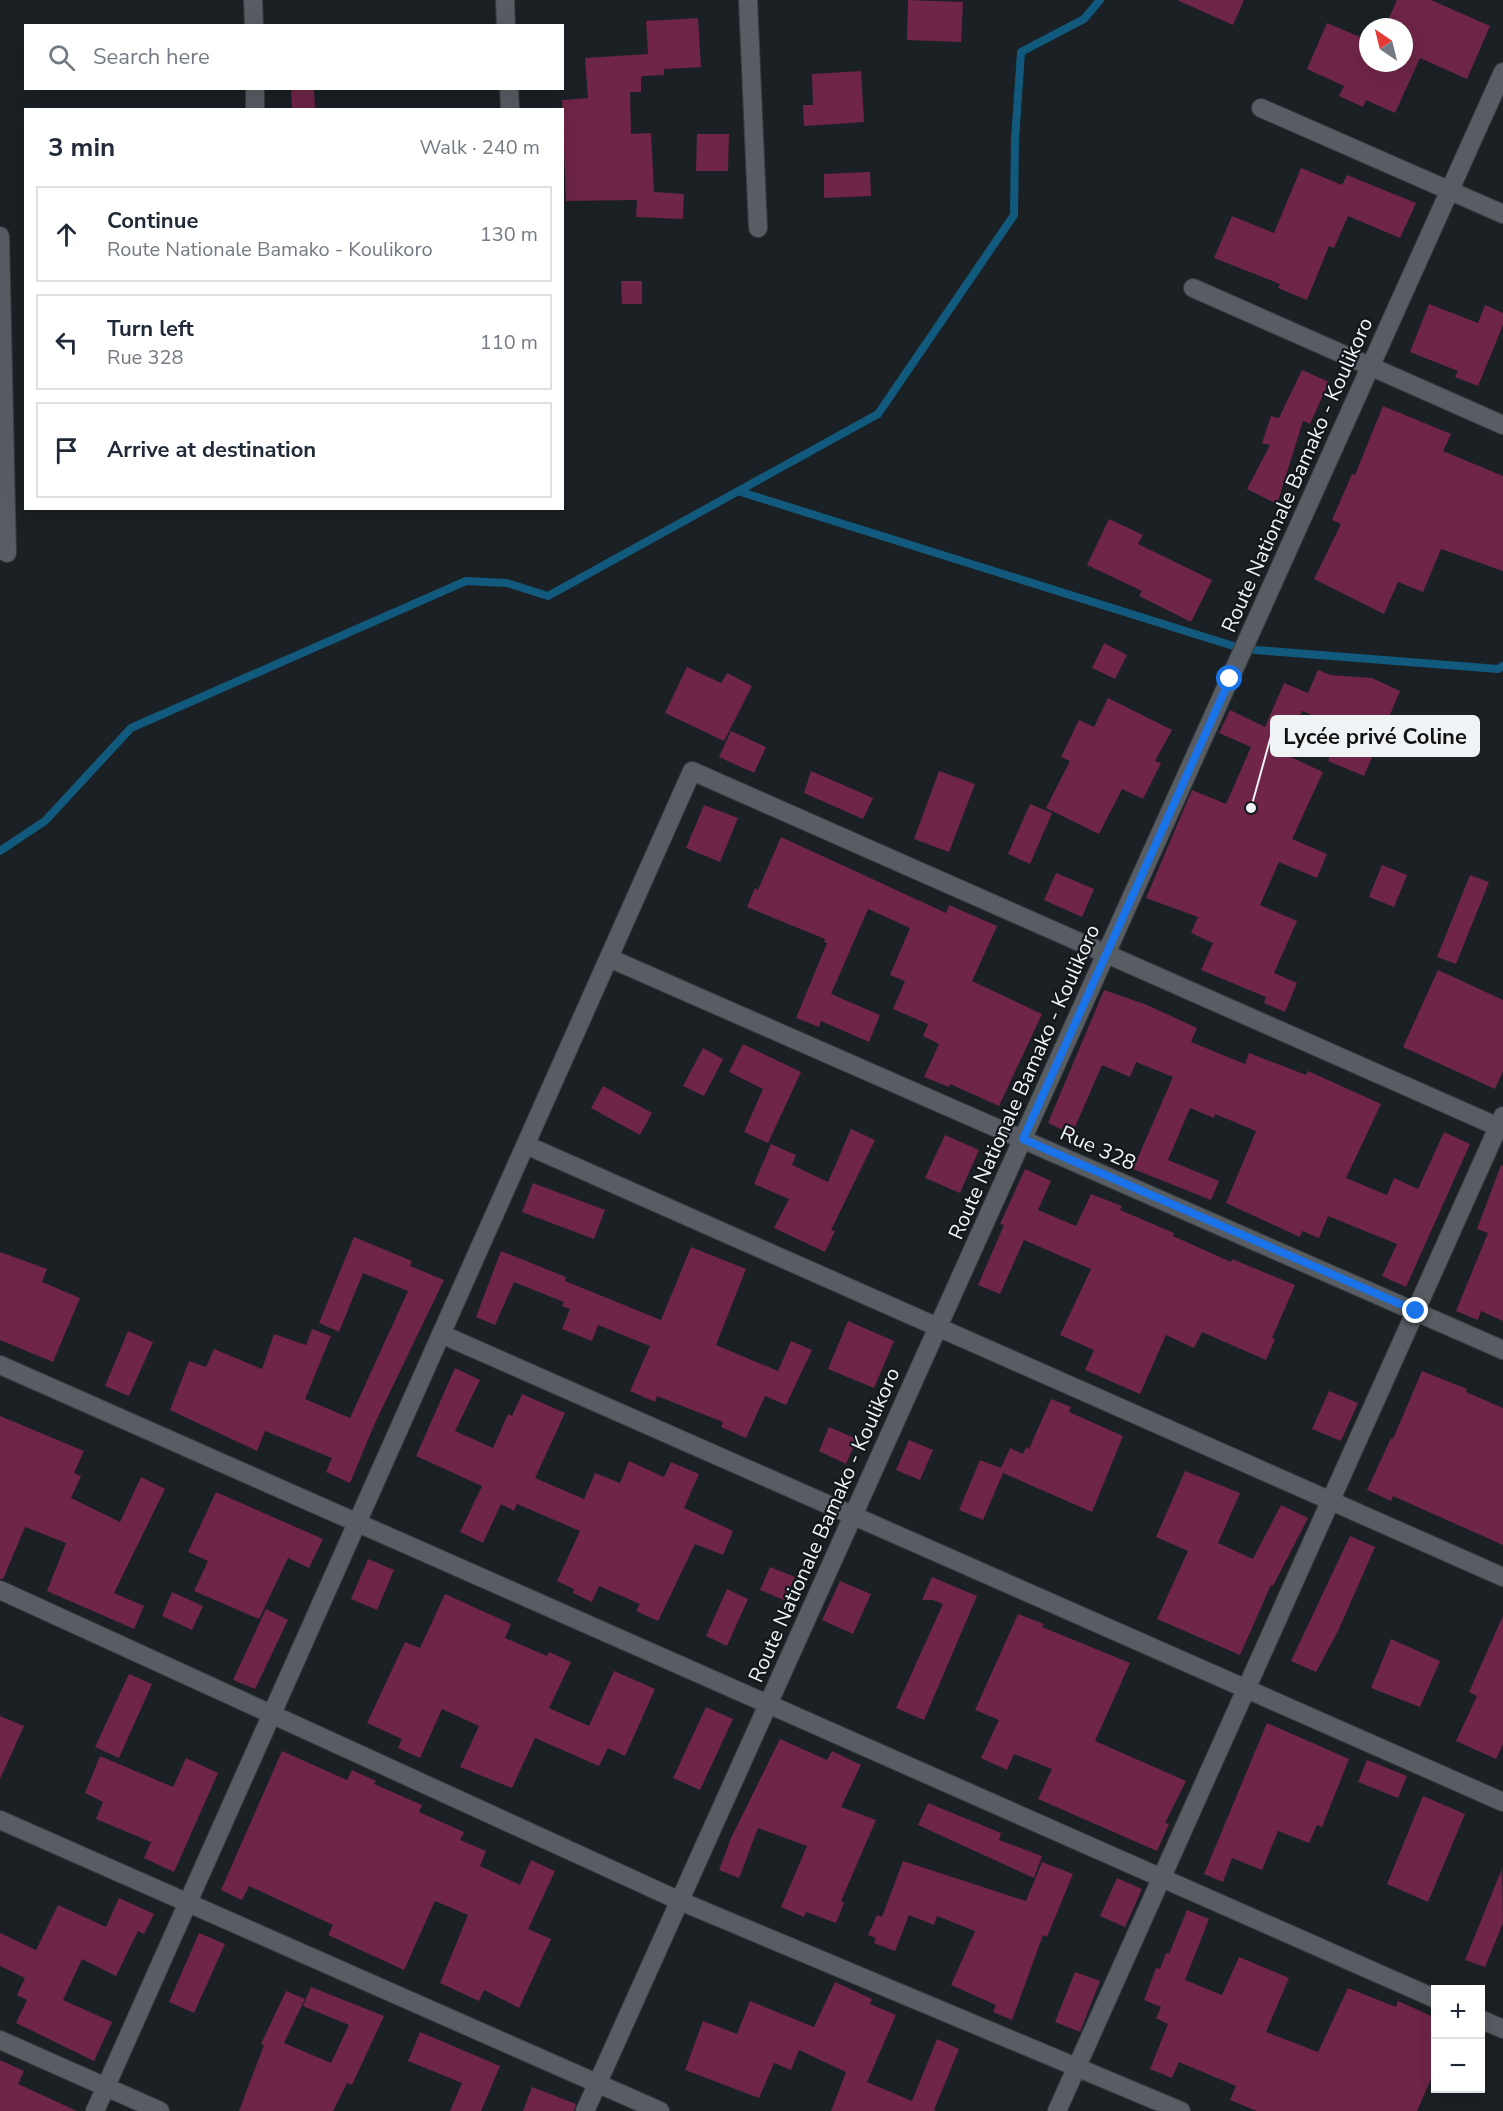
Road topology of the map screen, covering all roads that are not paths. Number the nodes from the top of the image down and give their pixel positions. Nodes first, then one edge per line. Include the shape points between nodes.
1 (254, 0) edge
2 (505, 0) edge
3 (748, 0) edge
4 (254, 24) edge
5 (506, 24) edge
6 (1503, 72) edge
7 (255, 90) edge
8 (509, 90) edge
9 (255, 108) edge
10 (510, 108) edge
11 (1262, 108) dead end
12 (1449, 191) junction
13 (1503, 214) edge
14 (758, 228) dead end
15 (0, 236) edge
16 (1193, 288) dead end
17 (1371, 366) junction
18 (1503, 425) edge
19 (7, 554) dead end
20 (1106, 954) junction
21 (609, 958) junction
22 (1501, 1124) edge
23 (1023, 1139) junction
24 (526, 1145) junction
25 (1416, 1311) junction
26 (938, 1327) junction
27 (441, 1334) junction
28 (1503, 1350) edge
29 (0, 1365) edge
30 (1331, 1501) junction
31 (853, 1516) junction
32 (357, 1523) junction
33 (1503, 1577) edge
34 (0, 1590) edge
35 (1246, 1689) junction
36 (768, 1704) junction
37 (273, 1714) junction
38 (1503, 1802) edge
39 (0, 1820) edge
40 (1162, 1878) junction
41 (680, 1900) junction
42 (188, 1903) junction
43 (1431, 1997) edge
44 (1485, 2021) edge
45 (1503, 2029) edge
46 (0, 2040) edge
47 (1078, 2066) junction
48 (598, 2084) junction
49 (105, 2087) junction
50 (95, 2111) edge
51 (160, 2111) edge
52 (585, 2111) edge
53 (660, 2111) edge
54 (1057, 2111) edge
55 (1180, 2111) edge

1 - 4 street
2 - 5 street
3 - 14 street
6 - 12 street, Route Nationale Bamako - Koulikoro
7 - 9 street
8 - 10 street
11 - 12 street
12 - 13 street
12 - 17 street, Route Nationale Bamako - Koulikoro
15 - 19 street
16 - 17 street
17 - 18 street
17 - 20 street, Route Nationale Bamako - Koulikoro
20 - 21 street via 692,771
20 - 22 street
20 - 23 street, Route Nationale Bamako - Koulikoro
21 - 23 street, Rue 328
21 - 24 street
22 - 25 street
23 - 25 street, Rue 328
23 - 26 street, Route Nationale Bamako - Koulikoro
24 - 26 street
24 - 27 street
25 - 28 street, Rue 328
25 - 30 street
26 - 30 street
26 - 31 street, Route Nationale Bamako - Koulikoro
27 - 31 street
27 - 32 street
29 - 32 street
30 - 33 street
30 - 35 street
31 - 35 street
31 - 36 street, Route Nationale Bamako - Koulikoro
32 - 36 street
32 - 37 street
34 - 37 street
35 - 38 street
35 - 40 street
36 - 40 street
36 - 41 street, Route Nationale Bamako - Koulikoro
37 - 41 street
37 - 42 street
39 - 42 street
40 - 43 street
40 - 47 street
41 - 47 street
41 - 48 street, Route Nationale Bamako - Koulikoro
42 - 48 street
42 - 49 street
44 - 45 street
46 - 49 street
47 - 54 street
47 - 55 street
48 - 52 street, Route Nationale Bamako - Koulikoro
48 - 53 street
49 - 50 street
49 - 51 street

